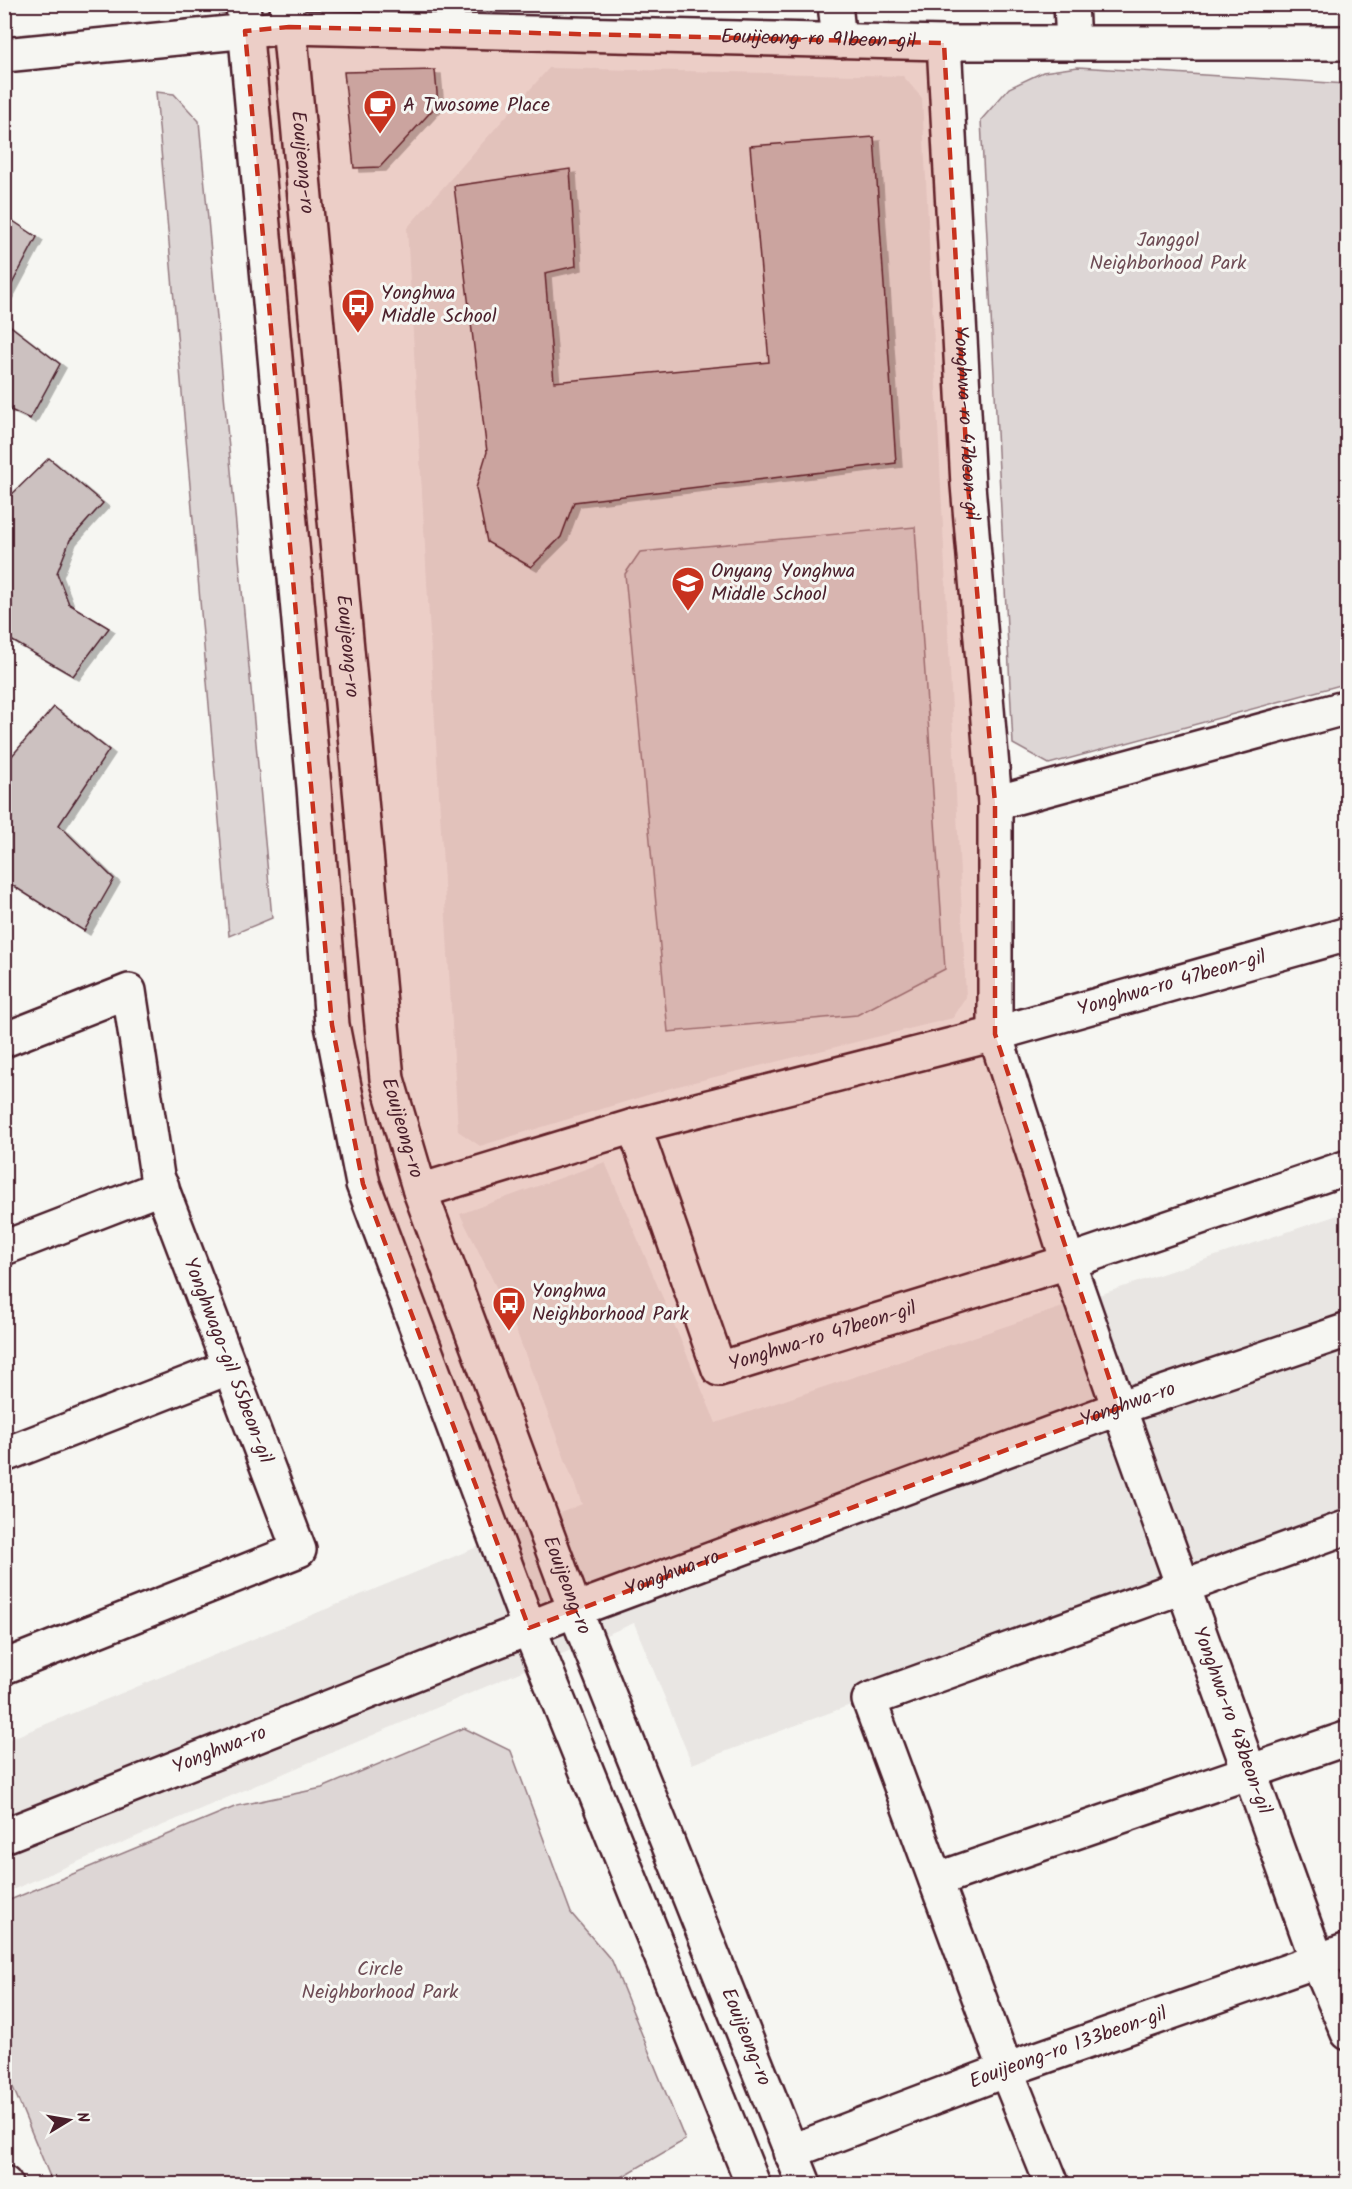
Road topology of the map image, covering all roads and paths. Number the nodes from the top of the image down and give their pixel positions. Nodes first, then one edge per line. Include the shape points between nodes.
1 (835, 4) edge
2 (1071, 4) edge
3 (288, 16) edge
4 (244, 18) edge
5 (1345, 35) edge
6 (839, 41) junction
7 (1073, 43) junction
8 (944, 44) junction
9 (4, 55) edge
10 (1347, 707) edge
11 (995, 803) junction
12 (1347, 934) edge
13 (995, 1034) junction
14 (4, 1040) edge
15 (634, 1125) junction
16 (1347, 1167) edge
17 (162, 1187) junction
18 (420, 1191) junction
19 (4, 1248) edge
20 (1068, 1262) junction
21 (1347, 1330) edge
22 (230, 1367) junction
23 (1119, 1408) junction
24 (4, 1455) edge
25 (1347, 1527) edge
26 (1182, 1585) junction
27 (575, 1610) junction
28 (529, 1628) junction
29 (4, 1667) edge
30 (1347, 1738) edge
31 (1250, 1773) junction
32 (4, 1836) edge
33 (936, 1880) junction
34 (1347, 1950) edge
35 (1317, 1960) junction
36 (1347, 2032) edge
37 (1006, 2070) junction
38 (790, 2152) junction
39 (753, 2184) edge
40 (804, 2184) edge
41 (1052, 2184) edge

1 - 6 street
2 - 7 street
3 - 4 street, Eouijeong-ro 91beon-gil
3 - 6 street, Eouijeong-ro 91beon-gil
3 - 18 street, Eouijeong-ro via 387,1079
4 - 9 street, Eouijeong-ro 91beon-gil
4 - 28 street via 332,1025 363,1184
5 - 7 street, Eouijeong-ro 91beon-gil
6 - 8 street, Eouijeong-ro 91beon-gil
7 - 8 street, Eouijeong-ro 91beon-gil
8 - 11 street, Yonghwa-ro 47beon-gil via 968,485
10 - 11 street
11 - 13 street, Yonghwa-ro 47beon-gil
12 - 13 street, Yonghwa-ro 47beon-gil
13 - 15 street, Yonghwa-ro 47beon-gil
13 - 20 street, Yonghwa-ro 47beon-gil
14 - 17 street, Yonghwago-gil 55beon-gil via 129,990 157,1176
15 - 18 street, Yonghwa-ro 47beon-gil
15 - 20 street, Yonghwa-ro 47beon-gil via 719,1369
16 - 20 street, Yonghwa-ro 47beon-gil
17 - 19 street
17 - 22 street, Yonghwago-gil 55beon-gil
18 - 27 street, Eouijeong-ro
20 - 23 street, Yonghwa-ro 47beon-gil
21 - 23 street, Yonghwa-ro
22 - 24 street
22 - 29 street, Yonghwago-gil 55beon-gil via 299,1550
23 - 26 street, Yonghwa-ro 48beon-gil
23 - 27 street, Yonghwa-ro
25 - 26 street
26 - 31 street, Yonghwa-ro 48beon-gil
26 - 33 street via 869,1700
27 - 28 street, Yonghwa-ro
27 - 38 street, Eouijeong-ro
28 - 32 street, Yonghwa-ro
28 - 39 street
30 - 31 street
31 - 33 street
31 - 35 street, Yonghwa-ro 48beon-gil
33 - 37 street
34 - 35 street, Eouijeong-ro 133beon-gil
35 - 36 street, Yonghwa-ro 48beon-gil
35 - 37 street, Eouijeong-ro 133beon-gil
37 - 38 street, Eouijeong-ro 133beon-gil
37 - 41 street
38 - 40 street, Eouijeong-ro

